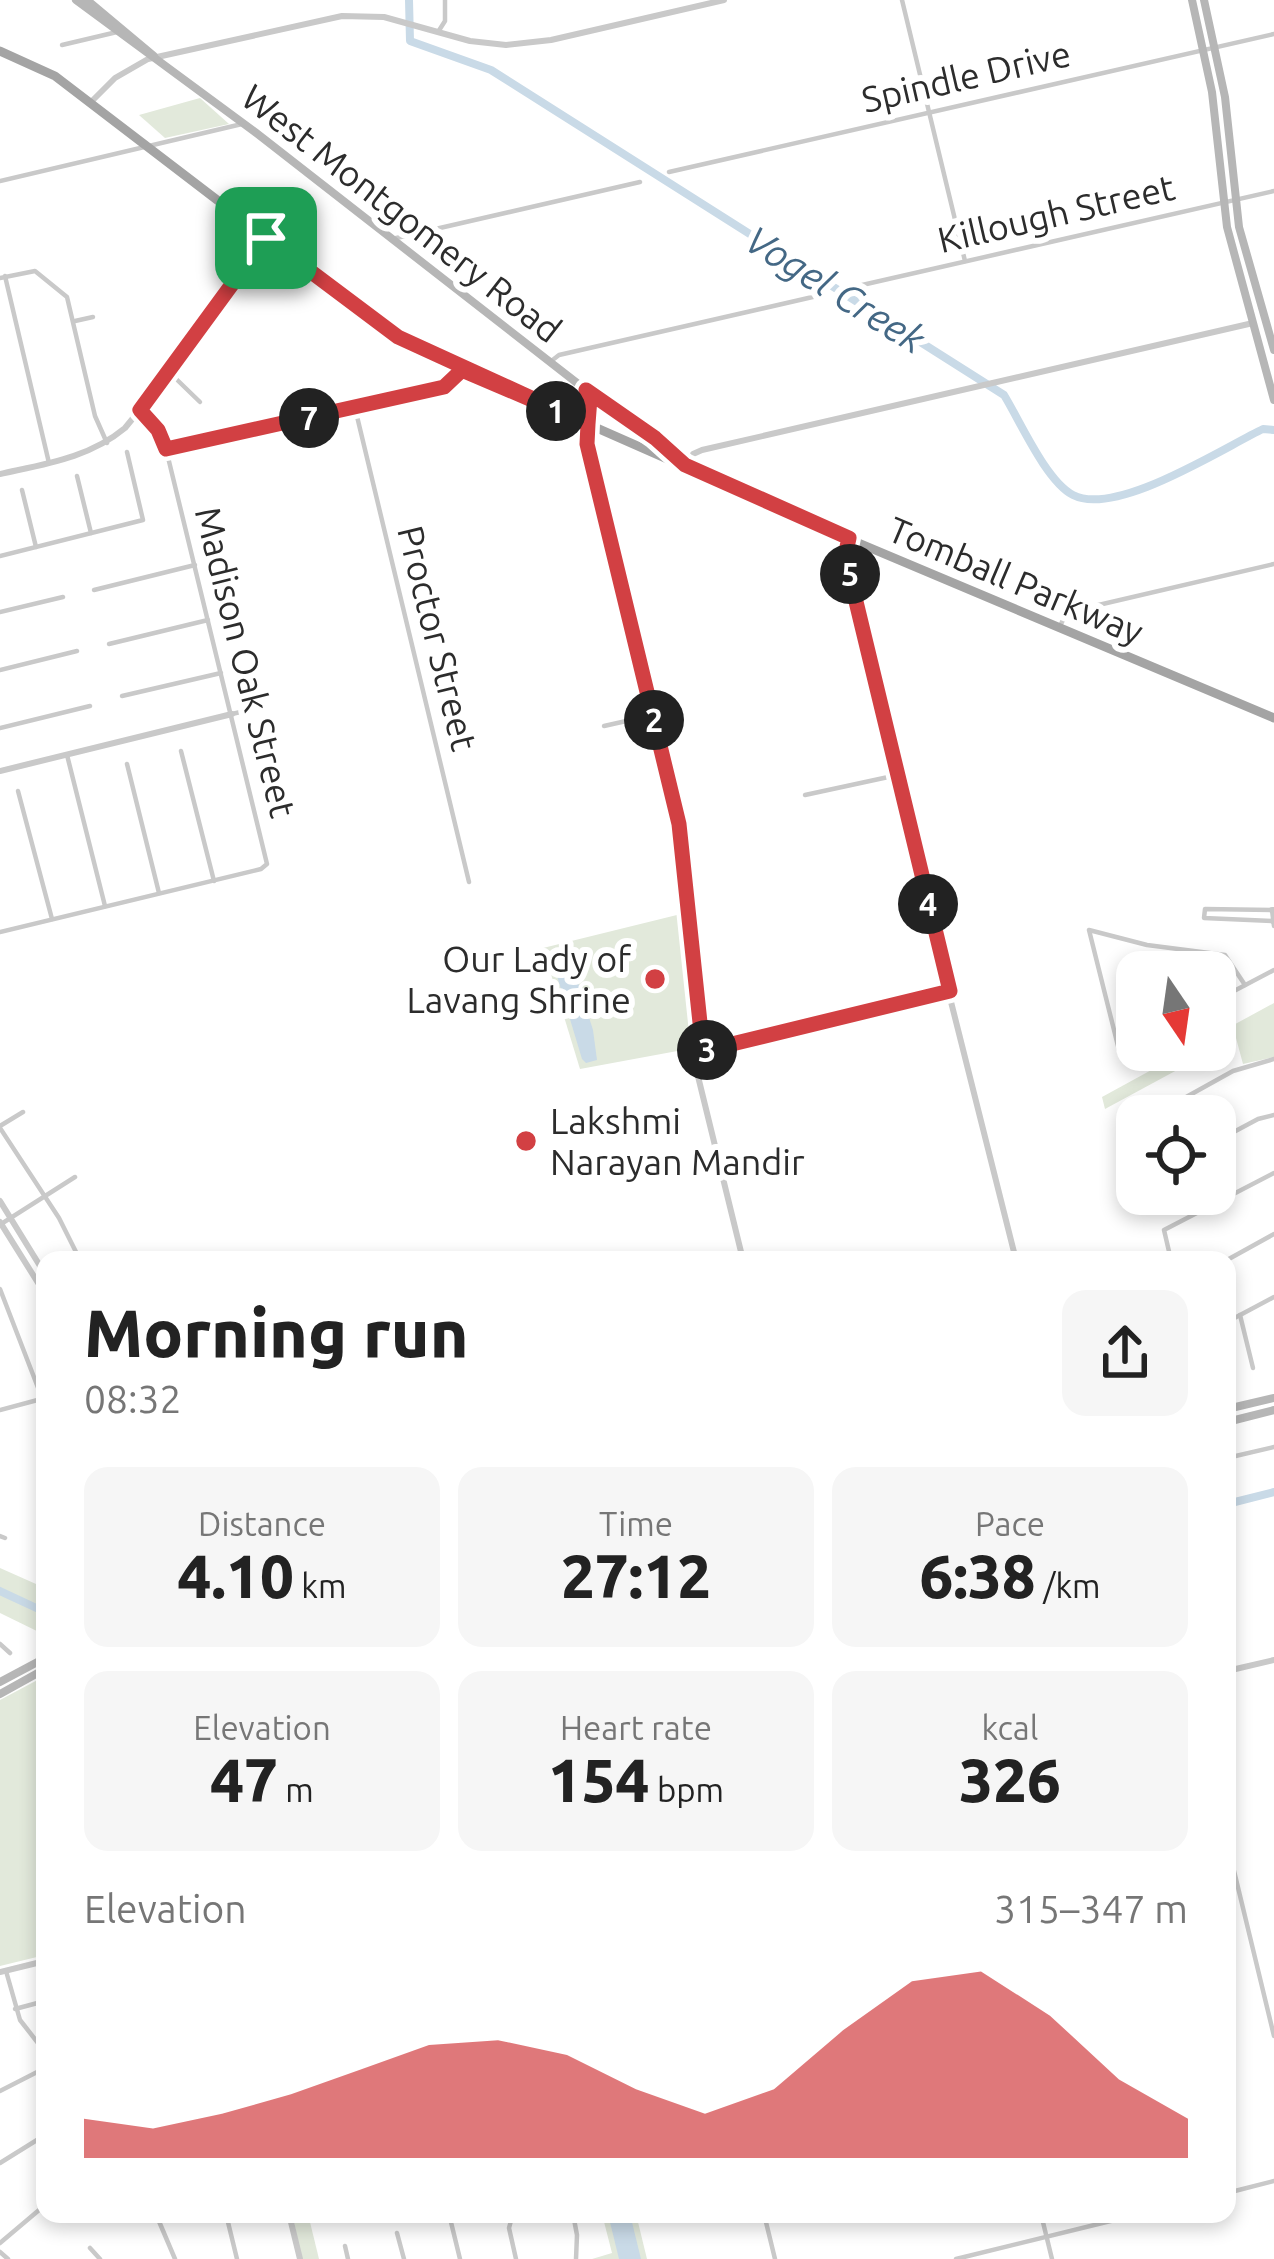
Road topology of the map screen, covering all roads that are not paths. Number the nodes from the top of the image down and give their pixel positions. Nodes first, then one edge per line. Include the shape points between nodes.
1 (76, 0) edge
2 (86, 0) edge
3 (445, 0) edge
4 (724, 0) edge
5 (902, 0) edge
6 (1192, 0) edge
7 (1204, 0) edge
8 (117, 32) junction
9 (438, 32) junction
10 (1274, 34) edge
11 (62, 45) dead end
12 (1215, 47) junction
13 (1204, 50) junction
14 (0, 51) edge
15 (155, 57) junction
16 (92, 102) junction
17 (929, 112) junction
18 (242, 124) junction
19 (1222, 124) junction
20 (149, 146) junction
21 (669, 172) dead end
22 (0, 181) edge
23 (640, 182) dead end
24 (1274, 191) edge
25 (1234, 200) junction
26 (1222, 203) junction
27 (392, 239) junction
28 (271, 241) junction
29 (965, 261) junction
30 (3, 277) edge
31 (849, 288) dead end
32 (225, 291) junction
33 (817, 296) dead end
34 (233, 298) junction
35 (93, 317) dead end
36 (1264, 320) edge
37 (74, 321) junction
38 (193, 341) junction
39 (1274, 350) edge
40 (550, 362) junction
41 (462, 370) junction
42 (169, 373) junction
43 (1273, 388) edge
44 (586, 390) junction
45 (1274, 400) edge
46 (200, 402) dead end
47 (355, 408) junction
48 (140, 410) junction
49 (588, 424) junction
50 (107, 443) junction
51 (166, 449) junction
52 (127, 452) dead end
53 (50, 463) junction
54 (687, 466) junction
55 (0, 474) edge
56 (76, 476) dead end
57 (22, 490) dead end
58 (91, 533) junction
59 (849, 538) junction
60 (36, 547) junction
61 (0, 556) edge
62 (1274, 564) edge
63 (195, 566) junction
64 (94, 590) dead end
65 (63, 597) dead end
66 (0, 612) edge
67 (208, 620) junction
68 (1059, 628) junction
69 (109, 644) dead end
70 (77, 651) dead end
71 (0, 670) edge
72 (221, 673) junction
73 (122, 696) dead end
74 (90, 706) dead end
75 (261, 707) dead end
76 (232, 714) junction
77 (652, 715) junction
78 (1274, 718) edge
79 (604, 726) dead end
80 (0, 728) edge
81 (181, 751) dead end
82 (67, 755) junction
83 (127, 764) dead end
84 (0, 771) edge
85 (896, 776) junction
86 (18, 790) dead end
87 (805, 795) dead end
88 (214, 880) junction
89 (469, 882) dead end
90 (159, 894) junction
91 (105, 907) junction
92 (1273, 910) edge
93 (52, 919) junction
94 (1274, 922) edge
95 (0, 932) edge
96 (1194, 951) edge
97 (1236, 968) edge
98 (1274, 970) edge
99 (1245, 985) junction
100 (1236, 990) edge
101 (950, 991) junction
102 (1116, 1038) edge
103 (703, 1051) junction
104 (1274, 1059) edge
105 (1190, 1095) edge
106 (23, 1112) dead end
107 (1274, 1115) edge
108 (0, 1127) edge
109 (1236, 1131) edge
110 (1274, 1173) edge
111 (75, 1178) dead end
112 (45, 1196) junction
113 (0, 1202) edge
114 (11, 1218) junction
115 (1, 1223) edge
116 (1274, 1234) edge
117 (75, 1251) edge
118 (741, 1251) edge
119 (1014, 1251) edge
120 (1169, 1251) edge
121 (1236, 1255) edge
122 (36, 1259) edge
123 (36, 1279) edge
124 (0, 1289) edge
125 (1274, 1297) edge
126 (1240, 1315) junction
127 (1236, 1317) edge
128 (1253, 1368) dead end
129 (36, 1378) edge
130 (1274, 1398) edge
131 (36, 1400) edge
132 (1236, 1407) edge
133 (0, 1410) edge
134 (1274, 1411) edge
135 (1236, 1420) edge
136 (1274, 1447) edge
137 (1236, 1456) edge
138 (0, 1644) edge
139 (10, 1653) dead end
140 (1274, 1660) edge
141 (36, 1665) edge
142 (1236, 1669) edge
143 (36, 1672) edge
144 (22, 1676) junction
145 (0, 1682) edge
146 (0, 1694) edge
147 (1236, 1879) edge
148 (36, 1963) edge
149 (3, 1972) edge
150 (36, 2003) edge
151 (16, 2009) junction
152 (1274, 2036) edge
153 (36, 2039) edge
154 (36, 2073) edge
155 (0, 2091) edge
156 (36, 2141) edge
157 (0, 2163) edge
158 (1274, 2182) edge
159 (1236, 2191) edge
160 (36, 2213) edge
161 (160, 2223) edge
162 (228, 2223) edge
163 (291, 2223) edge
164 (451, 2223) edge
165 (510, 2223) edge
166 (575, 2223) edge
167 (766, 2223) edge
168 (1043, 2223) edge
169 (1103, 2223) edge
170 (397, 2233) dead end
171 (1047, 2237) junction
172 (0, 2243) edge
173 (345, 2246) dead end
174 (90, 2248) dead end
175 (0, 2252) edge
176 (8, 2259) edge
177 (100, 2259) edge
178 (175, 2259) edge
179 (237, 2259) edge
180 (300, 2259) edge
181 (348, 2259) edge
182 (404, 2259) edge
183 (460, 2259) edge
184 (516, 2259) edge
185 (576, 2259) edge
186 (776, 2259) edge
187 (956, 2259) edge
188 (1052, 2259) edge

1 - 8 main road, West Montgomery Road
2 - 15 main road, West Montgomery Road
3 - 9 street
4 - 9 street via 520,45
5 - 17 street
6 - 13 main road
7 - 12 main road
8 - 11 street
8 - 15 main road, West Montgomery Road
9 - 15 street via 342,16
10 - 12 street, Spindle Drive
12 - 13 street, Spindle Drive
12 - 19 main road
13 - 17 street, Spindle Drive
13 - 19 main road
14 - 16 main road, Tomball Parkway
15 - 16 street via 118,76
15 - 18 main road, West Montgomery Road
16 - 20 main road, Tomball Parkway
17 - 21 street, Spindle Drive
17 - 29 street
18 - 20 street
18 - 27 main road, West Montgomery Road
19 - 25 main road
19 - 26 main road
20 - 22 street
20 - 28 main road, Tomball Parkway
23 - 27 street
24 - 25 street, Killough Street
25 - 26 street, Killough Street
25 - 36 main road
26 - 29 street, Killough Street
26 - 36 main road
27 - 40 main road, West Montgomery Road
28 - 32 street
28 - 34 street
28 - 41 main road, Tomball Parkway via 398,337
29 - 31 street, Killough Street
30 - 37 street via 35,272 67,297
30 - 53 street
32 - 34 street
32 - 38 street
33 - 40 street
34 - 38 street
35 - 37 street
36 - 39 main road
36 - 43 main road
36 - 54 street via 702,450
37 - 50 street
38 - 42 street
40 - 44 main road, West Montgomery Road
41 - 47 street via 444,387
41 - 49 main road, Tomball Parkway
42 - 46 street
42 - 48 street
43 - 45 main road
44 - 49 main road
44 - 54 main road
47 - 51 street
47 - 89 street, Proctor Street
48 - 50 street
48 - 51 street, Madison Oak Street
49 - 54 main road, Tomball Parkway
49 - 77 street
50 - 53 street
51 - 63 street, Madison Oak Street
52 - 58 street via 143,520
53 - 55 street
54 - 59 main road, Tomball Parkway
56 - 58 street
57 - 60 street
58 - 60 street
59 - 68 main road, Tomball Parkway
59 - 85 street via 845,556
60 - 61 street
62 - 68 street via 1077,610
63 - 64 street
63 - 67 street, Madison Oak Street
65 - 66 street
67 - 69 street
67 - 72 street, Madison Oak Street
68 - 78 main road, Tomball Parkway
70 - 71 street
72 - 73 street
72 - 76 street, Madison Oak Street
74 - 80 street
75 - 76 street
76 - 82 street
76 - 88 street, Madison Oak Street via 267,864
77 - 79 street
77 - 103 street via 679,824
81 - 88 street
82 - 84 street
82 - 91 street
83 - 90 street
85 - 87 street
85 - 101 street
86 - 93 street
88 - 90 street
90 - 91 street
91 - 93 street
92 - 94 street
92 - 94 street via 1204,909 1204,918
93 - 95 street
96 - 102 street via 1089,930
97 - 99 street
98 - 99 street
99 - 100 street
101 - 103 street
101 - 119 street
103 - 118 street via 694,1060
104 - 105 street
106 - 108 street
107 - 109 street
108 - 112 street
110 - 120 street via 1164,1230
111 - 112 street
112 - 114 street
112 - 117 street
113 - 114 street
114 - 115 street
114 - 122 street
115 - 123 street
116 - 121 street
124 - 129 street
125 - 126 street
126 - 127 street
126 - 128 street
130 - 132 main road
131 - 133 street
134 - 135 main road
136 - 137 street
138 - 139 street
140 - 142 street
141 - 144 main road
143 - 144 main road
144 - 145 main road
144 - 146 main road
147 - 152 street
148 - 149 street
149 - 151 street
150 - 151 street
151 - 153 street
154 - 155 street
156 - 157 street
158 - 159 street
160 - 172 street
161 - 178 street
162 - 179 street
163 - 180 street
164 - 183 street
165 - 184 street
166 - 185 street
167 - 186 street
168 - 171 street
169 - 171 street
170 - 182 street
171 - 187 street
171 - 188 street
173 - 181 street
174 - 177 street
175 - 176 street

